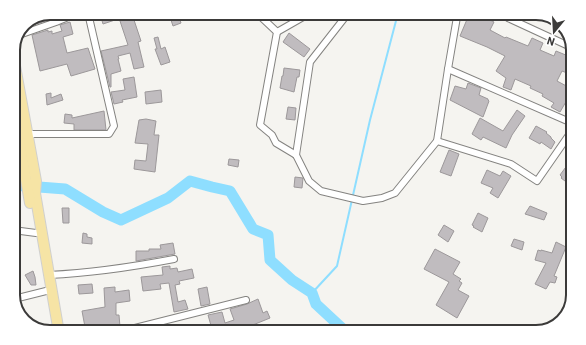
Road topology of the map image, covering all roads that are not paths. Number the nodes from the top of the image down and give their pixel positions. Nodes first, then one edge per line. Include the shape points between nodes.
1 (61, 20) edge
2 (90, 20) edge
3 (264, 20) edge
4 (298, 20) edge
5 (343, 20) edge
6 (456, 20) edge
7 (512, 20) edge
8 (277, 32) junction
9 (26, 33) edge
10 (565, 44) edge
11 (448, 69) junction
12 (20, 94) edge
13 (566, 120) edge
14 (27, 134) junction
15 (566, 139) edge
16 (437, 141) junction
17 (20, 144) edge
18 (296, 155) junction
19 (20, 231) edge
20 (36, 233) junction
21 (174, 259) dead end
22 (49, 275) junction
23 (46, 291) junction
24 (20, 297) edge
25 (246, 300) dead end
26 (53, 325) edge
27 (58, 325) edge
28 (147, 325) edge

1 - 9 street
2 - 14 street via 114,126 109,134
3 - 8 street
4 - 8 street
5 - 18 street via 310,62
6 - 11 street
7 - 10 street
8 - 18 street via 260,125 272,135 276,143
11 - 13 street
11 - 16 street
12 - 14 main road
14 - 22 main road
15 - 16 street via 536,181 511,164
16 - 18 street via 396,193 363,201 321,191 309,181
17 - 20 main road
19 - 20 street
20 - 23 main road
21 - 22 street via 136,267
22 - 27 main road
23 - 24 street
23 - 26 main road
25 - 28 street

